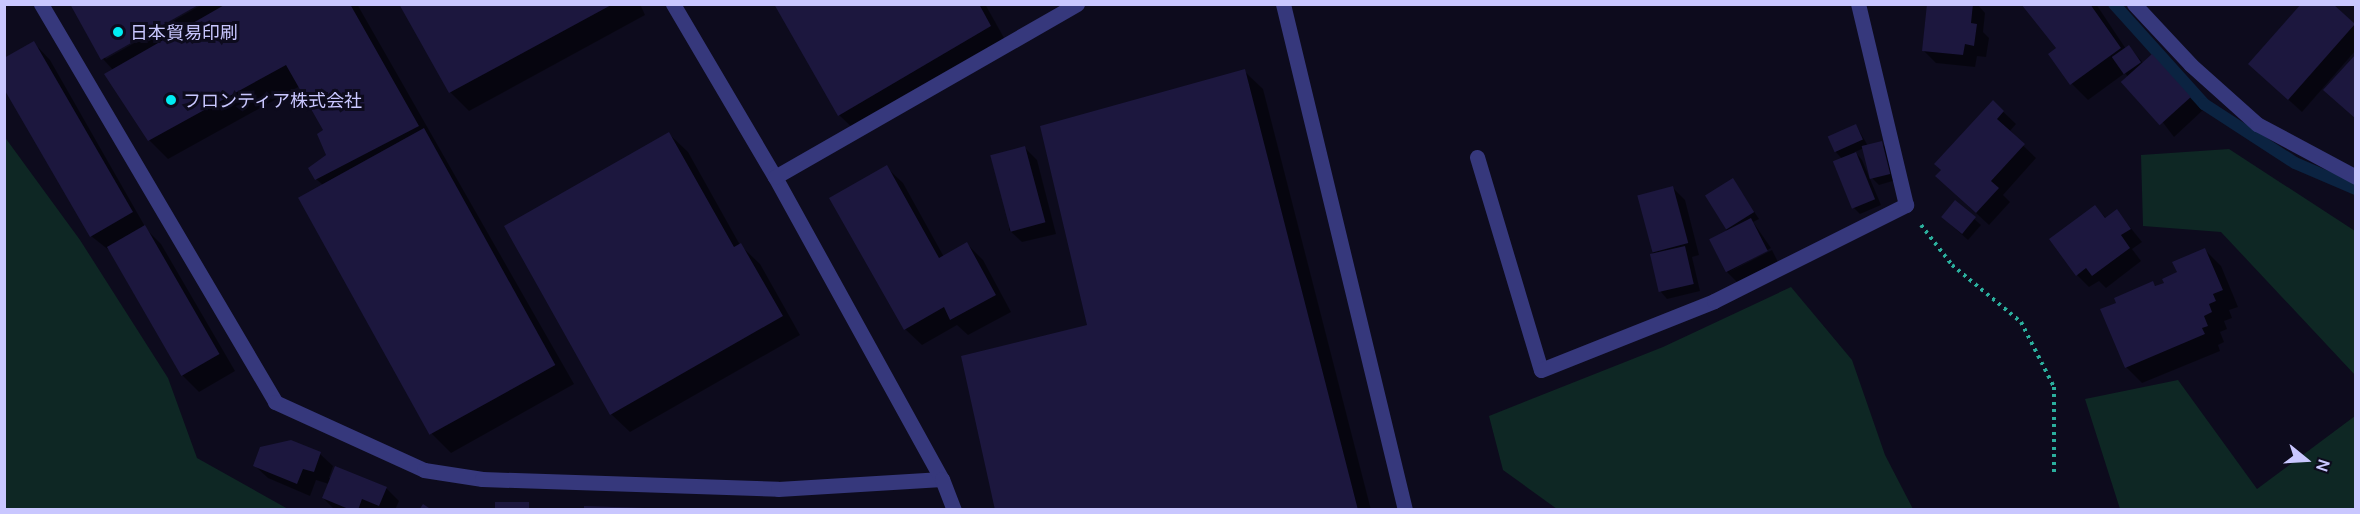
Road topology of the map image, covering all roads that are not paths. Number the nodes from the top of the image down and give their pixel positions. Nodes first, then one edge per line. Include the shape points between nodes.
1 (42, 4) edge
2 (673, 4) edge
3 (1077, 4) edge
4 (1283, 4) edge
5 (1858, 4) edge
6 (2134, 4) edge
7 (1477, 158) dead end
8 (775, 177) junction
9 (2355, 177) edge
10 (942, 479) junction
11 (954, 510) edge
12 (1405, 510) edge

1 - 10 street via 275,402 424,470 482,479 778,489
2 - 8 street
3 - 8 street
4 - 12 street
5 - 7 street via 1906,205 1714,301 1541,370
6 - 9 street via 2191,65 2257,124
8 - 10 street
10 - 11 street

